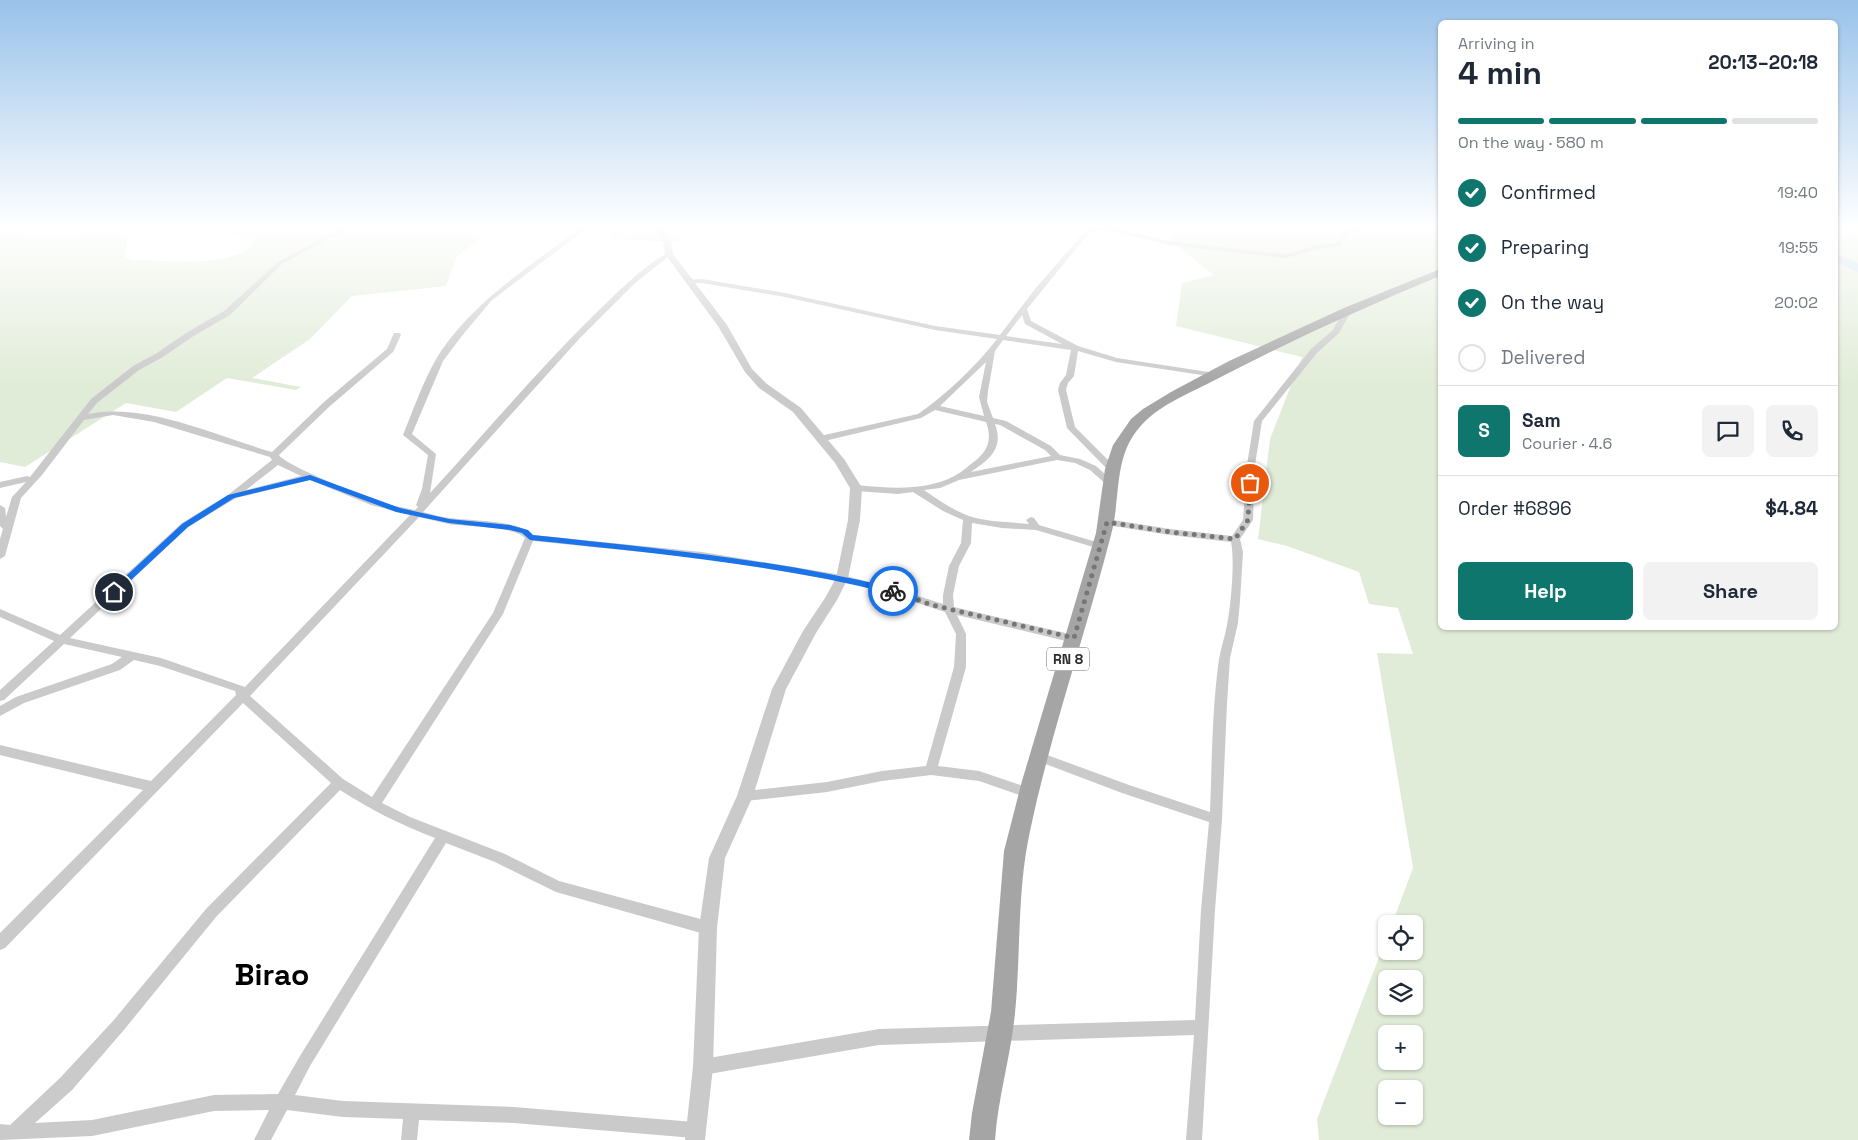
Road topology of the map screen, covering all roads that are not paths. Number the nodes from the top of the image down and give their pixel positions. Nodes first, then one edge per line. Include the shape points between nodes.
1 (264, 278) edge
2 (518, 278) edge
3 (635, 278) edge
4 (686, 278) edge
5 (1049, 278) edge
6 (1425, 278) edge
7 (688, 281) junction
8 (1023, 309) junction
9 (1348, 310) junction
10 (397, 334) dead end
11 (1003, 338) junction
12 (1076, 348) junction
13 (992, 351) junction
14 (1215, 375) junction
15 (934, 407) junction
16 (82, 418) junction
17 (988, 419) junction
18 (820, 440) junction
19 (1058, 457) junction
20 (276, 458) junction
21 (1112, 476) junction
22 (310, 477) junction
23 (956, 478) junction
24 (26, 479) dead end
25 (0, 485) edge
26 (856, 488) junction
27 (915, 489) junction
28 (17, 497) junction
29 (231, 497) junction
30 (0, 509) edge
31 (417, 513) junction
32 (968, 519) junction
33 (1107, 522) junction
34 (8, 528) junction
35 (530, 538) junction
36 (1235, 539) junction
37 (1100, 546) junction
38 (0, 556) edge
39 (842, 578) junction
40 (949, 609) junction
41 (1, 612) edge
42 (1074, 638) junction
43 (62, 640) junction
44 (133, 656) junction
45 (0, 696) edge
46 (242, 696) junction
47 (0, 712) edge
48 (0, 750) edge
49 (1039, 757) junction
50 (931, 770) junction
51 (339, 783) junction
52 (154, 787) junction
53 (1028, 793) junction
54 (746, 796) junction
55 (374, 805) junction
56 (1216, 819) junction
57 (443, 836) junction
58 (708, 928) junction
59 (0, 943) edge
60 (1202, 1027) junction
61 (1000, 1033) junction
62 (703, 1067) junction
63 (284, 1102) junction
64 (412, 1111) junction
65 (5, 1135) edge
66 (695, 1135) edge
67 (262, 1140) edge
68 (409, 1140) edge
69 (982, 1140) edge
70 (1194, 1140) edge

1 - 16 street via 227,313 136,368 94,401
2 - 31 street via 489,300 458,335 439,362 407,435 432,454 427,489
3 - 31 street via 580,333
4 - 7 street
5 - 8 street
6 - 9 main road, RN 8
7 - 11 street via 785,296 935,328
7 - 18 street via 722,325 748,370 763,386 798,410
8 - 11 street
8 - 12 street via 1028,322
9 - 14 main road, RN 8
9 - 36 street via 1336,330 1314,351 1258,421 1251,465 1248,520
10 - 20 street via 390,350 326,404
11 - 12 street
11 - 13 street
12 - 14 street via 1116,360
12 - 21 street via 1070,376 1062,390 1072,428
13 - 15 street
13 - 17 street via 983,402
14 - 21 main road, RN 8 via 1167,399 1141,418 1118,447
15 - 17 street
15 - 18 street via 921,416
16 - 20 street via 112,413 183,425
16 - 28 street
17 - 19 street via 1002,423
17 - 23 street via 994,439 988,454
18 - 26 street via 840,461
19 - 21 street via 1077,461
19 - 23 street
20 - 22 street
20 - 29 street
21 - 33 main road, RN 8
22 - 29 street
22 - 31 street via 374,503
23 - 27 street via 937,486
24 - 25 street
26 - 27 street
26 - 39 street via 854,520
27 - 32 street
28 - 30 street
28 - 34 street
29 - 43 street via 185,525
30 - 34 street via 3,524
31 - 35 street via 449,521 510,528 525,532
31 - 46 street
32 - 37 street via 1002,525 1033,523
32 - 40 street via 966,543 954,566 948,595
33 - 36 street
33 - 37 main road, RN 8
34 - 38 street
35 - 39 street via 702,555
35 - 55 street via 498,614
36 - 56 street via 1238,552 1233,623 1225,658 1221,703
37 - 42 main road, RN 8
39 - 40 street
39 - 54 street via 778,689
40 - 42 street
40 - 50 street via 961,634 960,667
41 - 43 street
42 - 49 main road, RN 8
43 - 44 street
43 - 45 street
44 - 46 street via 169,664 240,688
44 - 47 street via 116,667 20,700
46 - 51 street
46 - 52 street
48 - 52 street
49 - 53 main road, RN 8
49 - 56 street
50 - 53 street via 979,776
50 - 54 street
51 - 55 street
51 - 65 street via 205,920 66,1084
52 - 59 street
53 - 61 main road, RN 8 via 1015,852
54 - 58 street via 717,858
55 - 57 street
56 - 60 street
57 - 58 street via 500,858 556,886
57 - 63 street via 305,1061
58 - 62 street
60 - 61 street
60 - 70 street
61 - 62 street via 879,1037
61 - 69 main road, RN 8
62 - 66 street
63 - 64 street via 343,1109
63 - 65 street via 214,1103 92,1128
63 - 67 street
64 - 66 street via 514,1115
64 - 68 street

